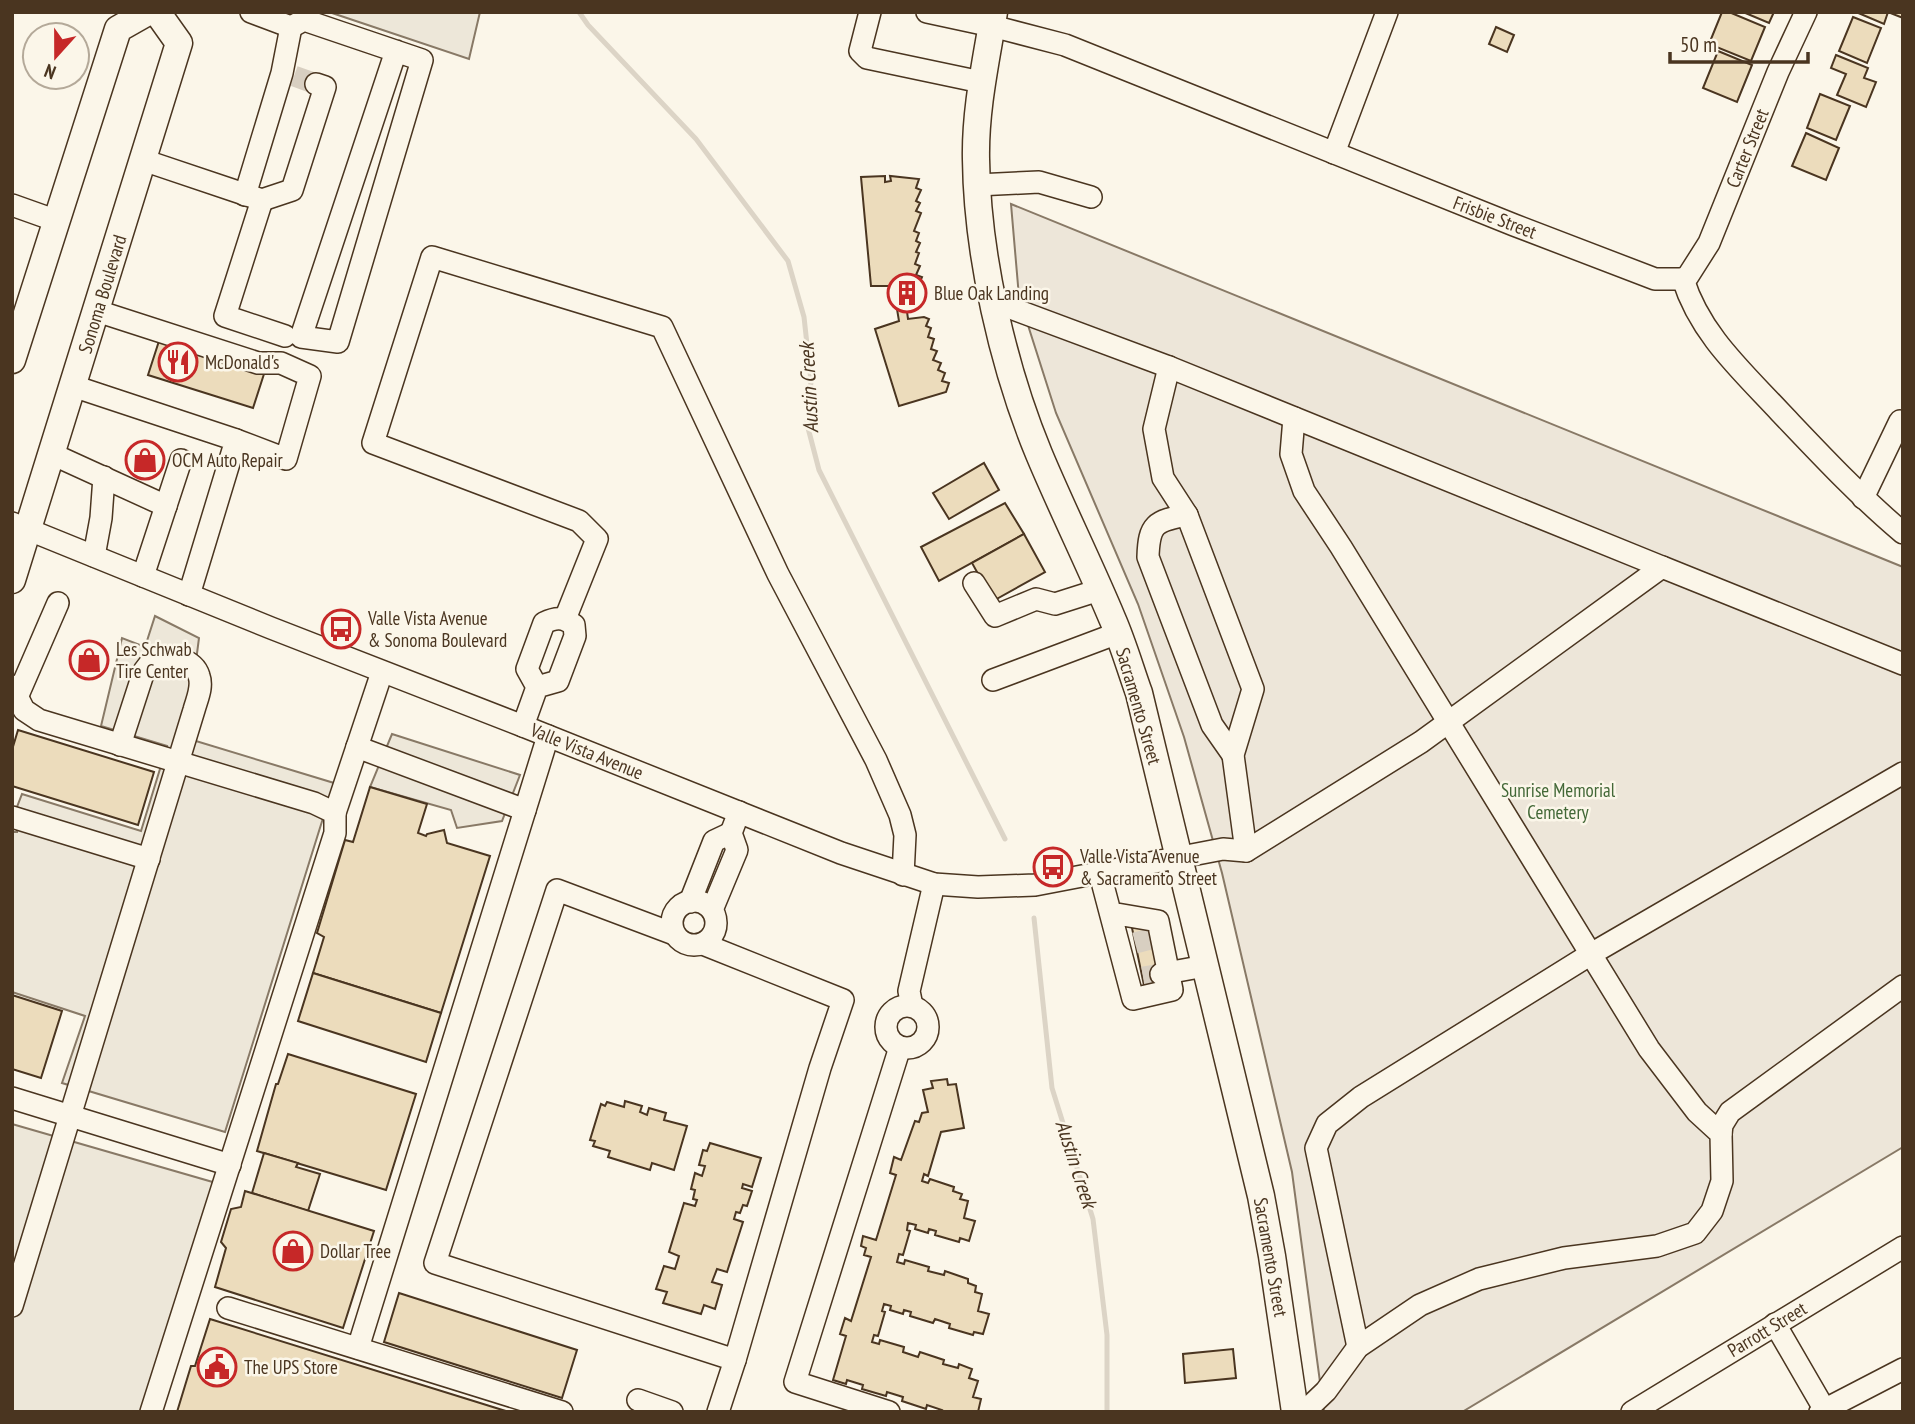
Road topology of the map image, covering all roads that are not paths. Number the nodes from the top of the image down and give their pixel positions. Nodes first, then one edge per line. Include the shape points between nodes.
1 (148, 12) edge
2 (157, 12) edge
3 (251, 12) edge
4 (870, 12) edge
5 (927, 12) edge
6 (1387, 12) edge
7 (1805, 12) edge
8 (993, 19) edge
9 (291, 27) junction
10 (396, 51) junction
11 (981, 82) junction
12 (316, 84) dead end
13 (1334, 153) junction
14 (143, 160) junction
15 (978, 185) junction
16 (1091, 197) dead end
17 (253, 198) junction
18 (12, 205) edge
19 (57, 221) junction
20 (1683, 279) junction
21 (992, 302) junction
22 (97, 311) junction
23 (285, 336) dead end
24 (12, 360) edge
25 (1169, 367) junction
26 (73, 386) junction
27 (1294, 418) junction
28 (1903, 422) edge
29 (236, 440) junction
30 (52, 454) junction
31 (181, 460) dead end
32 (104, 477) junction
33 (1863, 498) junction
34 (166, 506) junction
35 (1187, 515) junction
36 (20, 526) edge
37 (1903, 533) edge
38 (94, 556) junction
39 (1662, 567) junction
40 (143, 576) junction
41 (12, 580) edge
42 (974, 583) dead end
43 (1099, 590) junction
44 (189, 595) junction
45 (58, 603) dead end
46 (565, 619) junction
47 (1118, 633) junction
48 (1903, 664) edge
49 (382, 672) junction
50 (993, 680) dead end
51 (537, 687) junction
52 (15, 691) edge
53 (1449, 722) junction
54 (523, 726) junction
55 (548, 736) junction
56 (120, 745) junction
57 (357, 747) junction
58 (1233, 755) junction
59 (179, 762) junction
60 (1903, 773) edge
61 (524, 810) junction
62 (739, 812) junction
63 (335, 813) junction
64 (12, 817) edge
65 (731, 833) junction
66 (1245, 851) junction
67 (149, 859) junction
68 (1179, 859) junction
69 (1100, 874) junction
70 (903, 875) junction
71 (934, 884) junction
72 (690, 902) junction
73 (712, 910) junction
74 (1111, 913) junction
75 (1194, 927) junction
76 (674, 934) junction
77 (1142, 942) junction
78 (703, 944) junction
79 (1591, 954) junction
80 (1205, 967) junction
81 (1150, 976) junction
82 (1903, 986) edge
83 (912, 1006) junction
84 (900, 1046) junction
85 (12, 1098) edge
86 (70, 1114) junction
87 (1721, 1134) junction
88 (230, 1165) junction
89 (1903, 1247) edge
90 (17, 1270) edge
91 (12, 1306) edge
92 (228, 1308) dead end
93 (1775, 1324) junction
94 (358, 1348) junction
95 (1358, 1348) junction
96 (735, 1360) junction
97 (1903, 1369) edge
98 (638, 1401) dead end
99 (1823, 1411) edge
100 (152, 1412) edge
101 (562, 1412) edge
102 (672, 1412) edge
103 (718, 1412) edge
104 (889, 1412) edge
105 (1295, 1412) edge
106 (1304, 1412) edge
107 (1632, 1412) edge

1 - 19 main road via 118,29
2 - 14 main road, Sonoma Boulevard via 178,43
3 - 9 street
4 - 11 street via 860,51 867,58
5 - 8 street, Frisbie Street
6 - 13 street
7 - 20 street, Carter Street via 1709,243
8 - 11 main road, Sacramento Street
8 - 13 street, Frisbie Street
9 - 10 street via 304,20
9 - 17 street via 288,75
10 - 10 street via 348,194 301,337 338,342 422,60
11 - 15 main road, Sacramento Street
12 - 17 street via 325,87 292,190
13 - 20 street, Frisbie Street via 1655,279
14 - 17 street
14 - 22 main road, Sonoma Boulevard
15 - 16 street via 1040,183
15 - 21 main road, Sacramento Street
17 - 23 street via 225,316
18 - 19 street
19 - 24 main road
20 - 33 street via 1689,299 1713,339
21 - 25 street
21 - 43 main road, Sacramento Street via 1038,452
22 - 26 main road, Sonoma Boulevard
22 - 29 street via 258,363 281,363 310,376 286,459
25 - 27 street
25 - 35 street via 1154,429 1163,478
26 - 29 street
26 - 30 main road, Sonoma Boulevard
27 - 39 street
27 - 53 street via 1291,454 1304,491
28 - 33 street
29 - 44 street
30 - 32 street
30 - 36 main road, Sonoma Boulevard
31 - 34 street
32 - 34 street
32 - 38 street
33 - 37 street
34 - 40 street
35 - 58 street via 1253,689
35 - 58 street via 1160,520 1149,534 1148,557 1212,725
36 - 38 street, Valle Vista Avenue
36 - 41 main road, Sonoma Boulevard
38 - 40 street, Valle Vista Avenue
39 - 48 street
39 - 53 street
40 - 44 street, Valle Vista Avenue
42 - 43 street via 995,616 1036,599 1055,604
43 - 47 main road, Sacramento Street
44 - 49 street, Valle Vista Avenue
45 - 52 street
46 - 51 street via 574,625 575,636 558,681
46 - 51 street via 544,623 527,669
46 - 70 street via 597,538 579,521 373,443 432,257 662,327 778,574 876,760 905,835
47 - 50 street
47 - 68 main road, Sacramento Street via 1139,693
49 - 54 street, Valle Vista Avenue
49 - 57 street
51 - 54 street
52 - 56 street via 24,710 39,720
53 - 66 street
53 - 79 street
54 - 55 street, Valle Vista Avenue
55 - 61 street
55 - 62 street, Valle Vista Avenue
56 - 59 street
56 - 59 street via 144,671 154,658 174,656 199,674 200,687
57 - 61 street
57 - 63 street
58 - 66 street
59 - 63 street
59 - 67 street
60 - 79 street
61 - 94 street
62 - 65 street
62 - 70 street, Valle Vista Avenue
63 - 88 street via 335,833
64 - 67 street
65 - 72 street via 714,841
65 - 73 street via 737,850
66 - 68 street, Valle Vista Avenue via 1223,849
67 - 86 street
68 - 69 street, Valle Vista Avenue
68 - 75 main road, Sacramento Street
69 - 71 street, Valle Vista Avenue via 1035,885
69 - 74 street
70 - 71 street, Valle Vista Avenue
71 - 83 street via 909,991
72 - 73 street
72 - 76 street via 674,914
73 - 78 street via 715,929
74 - 77 street
74 - 77 street via 1158,921
75 - 77 street
75 - 80 main road, Sacramento Street
76 - 78 street via 684,943
76 - 96 street via 557,890 435,1263
77 - 81 street
77 - 81 street
78 - 96 street via 843,1000
79 - 87 street via 1649,1049 1697,1112
79 - 95 street via 1361,1097 1327,1124 1316,1148
80 - 81 street
80 - 105 main road, Sacramento Street via 1261,1196
82 - 87 street via 1730,1112
83 - 84 street via 892,1011 886,1023 888,1036
83 - 84 street via 928,1020 928,1034 911,1048
84 - 104 street via 795,1382
85 - 86 street
86 - 88 street
86 - 90 street
87 - 95 street via 1722,1181 1712,1211 1695,1233 1657,1246 1564,1258 1479,1279 1420,1305
88 - 100 street
89 - 93 street, Parrott Street
90 - 91 street
92 - 94 street
93 - 99 street
93 - 107 street, Parrott Street
94 - 101 street
95 - 106 street
96 - 103 street
97 - 99 street
98 - 102 street

